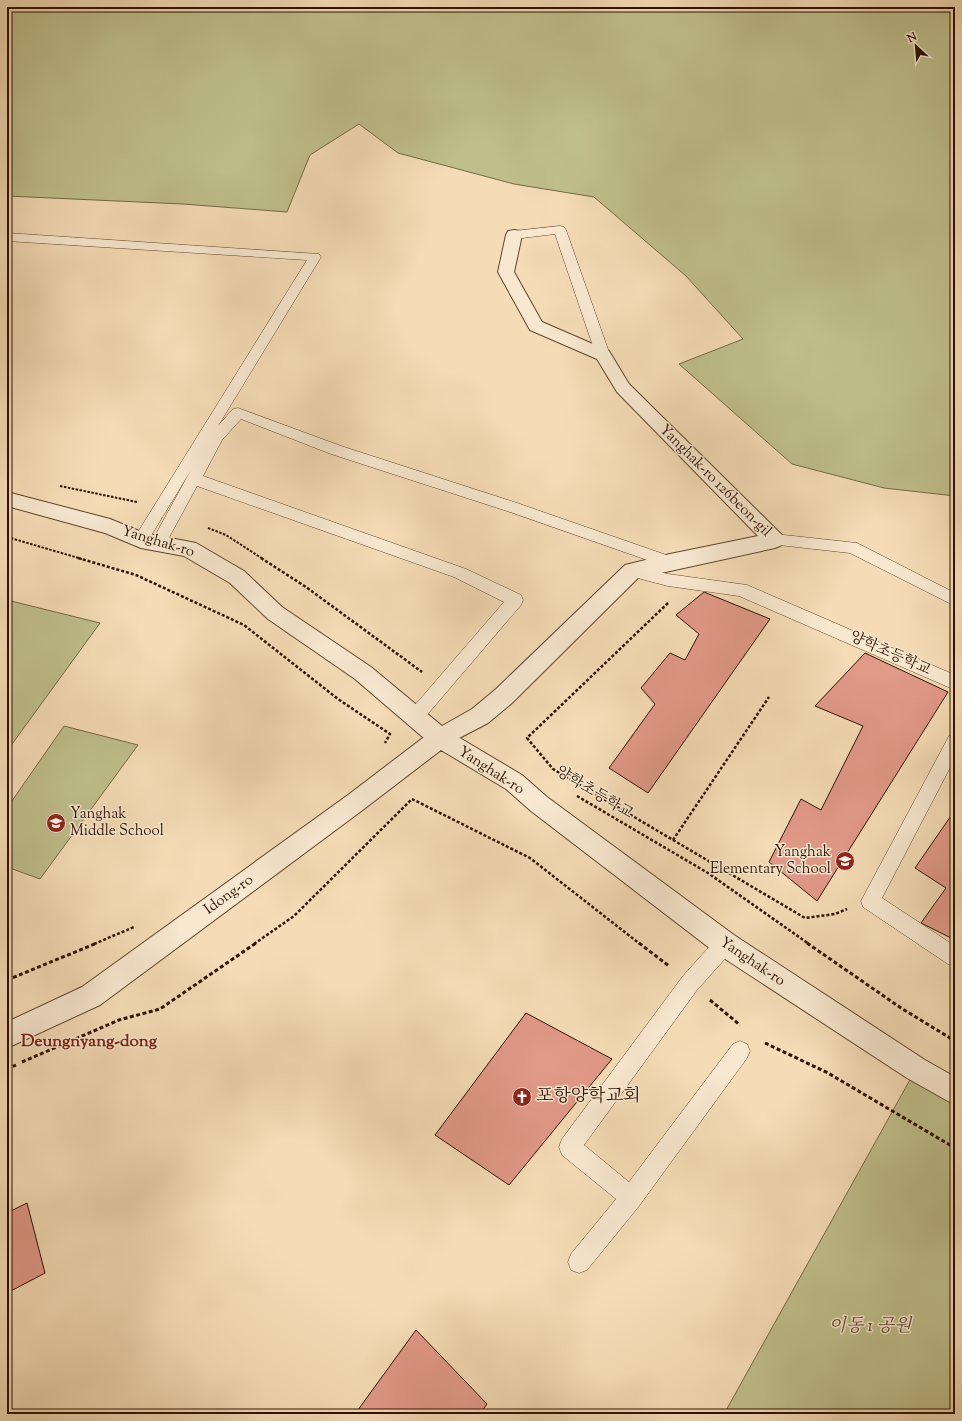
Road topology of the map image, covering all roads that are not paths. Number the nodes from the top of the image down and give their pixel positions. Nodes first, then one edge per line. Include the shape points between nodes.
1 (514, 235) joint
2 (7, 237) edge
3 (603, 355) junction
4 (194, 479) junction
5 (7, 499) edge
6 (775, 540) junction
7 (150, 542) junction
8 (670, 562) junction
9 (632, 571) junction
10 (955, 600) edge
11 (955, 683) edge
12 (415, 717) junction
13 (440, 738) junction
14 (955, 742) edge
15 (725, 944) junction
16 (955, 957) edge
17 (8, 1031) edge
18 (740, 1051) dead end
19 (955, 1092) edge
20 (631, 1198) junction
21 (579, 1262) dead end

1 - 3 street via 506,272 536,326
1 - 3 lane via 560,230
2 - 7 lane via 315,257
3 - 6 street, Yanghak-ro 126beon-gil via 623,388
4 - 7 lane
4 - 8 lane via 217,437 238,413 336,450
4 - 12 lane via 460,573 515,600
5 - 7 street, Yanghak-ro via 110,527
6 - 8 street, Yanghak-ro 126beon-gil
6 - 10 lane via 852,547
7 - 12 street, Yanghak-ro via 190,549 237,577 275,613 363,673
8 - 9 street, Yanghak-ro 126beon-gil
9 - 11 lane, 양학초등학교 via 741,590
9 - 13 street via 504,696 480,716
12 - 13 street, Yanghak-ro
13 - 15 street, Yanghak-ro via 514,782 539,804
13 - 17 street, Idong-ro via 91,996
14 - 16 lane via 870,901
15 - 19 street, Yanghak-ro
15 - 20 lane via 690,983 570,1147
18 - 20 lane
20 - 21 lane

